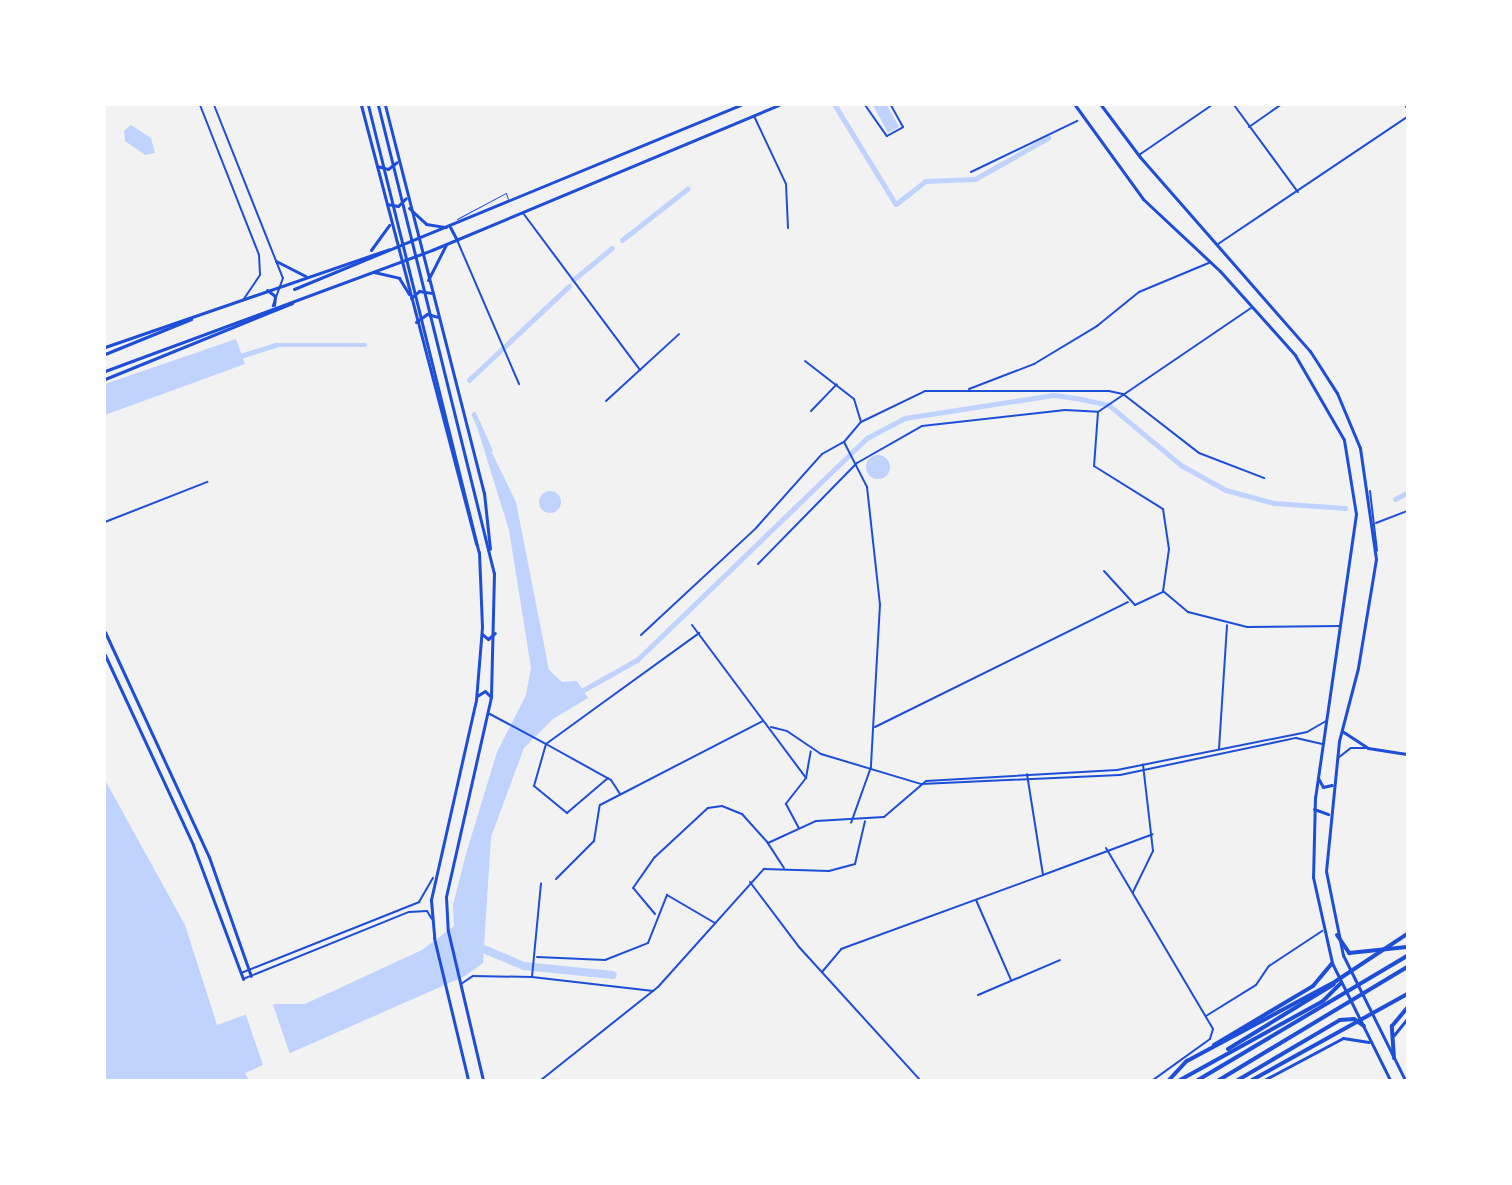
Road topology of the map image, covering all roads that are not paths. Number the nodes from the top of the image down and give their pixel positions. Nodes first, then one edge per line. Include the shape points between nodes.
1 (200, 105) edge
2 (214, 105) edge
3 (361, 105) edge
4 (368, 105) edge
5 (378, 105) edge
6 (385, 105) edge
7 (741, 105) edge
8 (779, 105) edge
9 (866, 105) edge
10 (891, 105) edge
11 (1075, 105) edge
12 (1101, 105) edge
13 (1212, 105) edge
14 (1234, 105) edge
15 (1281, 105) edge
16 (754, 116) junction
17 (1407, 117) edge
18 (1077, 121) dead end
19 (1249, 127) junction
20 (1139, 156) junction
21 (398, 160) junction
22 (376, 165) junction
23 (971, 172) dead end
24 (1298, 192) junction
25 (407, 198) junction
26 (509, 201) junction
27 (386, 203) junction
28 (410, 207) junction
29 (523, 213) junction
30 (390, 220) junction
31 (451, 226) junction
32 (788, 228) dead end
33 (418, 240) junction
34 (457, 240) junction
35 (447, 244) junction
36 (396, 246) junction
37 (1216, 246) junction
38 (389, 249) junction
39 (368, 252) junction
40 (422, 254) junction
41 (276, 261) junction
42 (400, 261) junction
43 (1211, 262) junction
44 (370, 273) junction
45 (306, 276) junction
46 (428, 280) junction
47 (284, 284) junction
48 (294, 289) dead end
49 (267, 290) junction
50 (431, 292) junction
51 (409, 294) junction
52 (243, 299) junction
53 (410, 299) junction
54 (300, 300) junction
55 (273, 306) junction
56 (1253, 307) junction
57 (438, 317) junction
58 (191, 319) junction
59 (416, 322) junction
60 (679, 334) dead end
61 (105, 346) edge
62 (105, 354) edge
63 (805, 361) dead end
64 (640, 370) junction
65 (105, 371) edge
66 (105, 378) edge
67 (519, 384) dead end
68 (837, 384) junction
69 (969, 389) junction
70 (1116, 396) junction
71 (606, 401) dead end
72 (812, 411) dead end
73 (1098, 412) junction
74 (861, 422) junction
75 (844, 442) junction
76 (857, 463) junction
77 (1264, 478) dead end
78 (207, 482) dead end
79 (1370, 491) junction
80 (1407, 511) edge
81 (105, 522) edge
82 (1376, 523) junction
83 (490, 549) junction
84 (1377, 551) junction
85 (479, 552) junction
86 (759, 564) dead end
87 (1104, 571) dead end
88 (1163, 591) junction
89 (1128, 602) junction
90 (692, 625) dead end
91 (1227, 626) junction
92 (1341, 626) junction
93 (105, 632) edge
94 (482, 632) junction
95 (496, 632) junction
96 (699, 633) junction
97 (641, 635) dead end
98 (105, 655) edge
99 (128, 682) junction
100 (120, 686) junction
101 (477, 696) junction
102 (490, 698) junction
103 (488, 713) junction
104 (1326, 720) junction
105 (763, 721) junction
106 (771, 727) junction
107 (875, 727) junction
108 (1341, 729) junction
109 (1246, 743) junction
110 (546, 744) junction
111 (1322, 744) junction
112 (1247, 748) junction
113 (1368, 748) junction
114 (1219, 749) junction
115 (812, 750) junction
116 (1407, 754) edge
117 (1336, 761) junction
118 (1143, 765) junction
119 (871, 767) junction
120 (1143, 771) junction
121 (1027, 774) junction
122 (1317, 776) junction
123 (608, 778) junction
124 (806, 778) junction
125 (1028, 779) junction
126 (921, 784) junction
127 (1333, 784) junction
128 (177, 787) junction
129 (168, 792) junction
130 (620, 795) junction
131 (1314, 809) junction
132 (1328, 815) junction
133 (865, 821) junction
134 (851, 823) junction
135 (799, 828) junction
136 (1153, 834) junction
137 (768, 843) junction
138 (1106, 849) junction
139 (784, 868) junction
140 (1043, 875) junction
141 (433, 878) junction
142 (556, 879) dead end
143 (541, 882) dead end
144 (750, 882) junction
145 (1132, 893) junction
146 (976, 900) junction
147 (397, 911) junction
148 (656, 915) junction
149 (399, 916) junction
150 (432, 919) junction
151 (715, 923) junction
152 (1322, 931) junction
153 (1407, 934) edge
154 (1337, 935) junction
155 (238, 936) junction
156 (229, 939) junction
157 (1407, 947) edge
158 (1407, 956) edge
159 (537, 957) junction
160 (1060, 960) dead end
161 (1332, 963) junction
162 (1407, 967) edge
163 (249, 969) junction
164 (822, 972) junction
165 (240, 973) junction
166 (252, 976) junction
167 (532, 977) junction
168 (243, 979) joint
169 (1012, 981) junction
170 (1338, 982) junction
171 (460, 984) junction
172 (653, 991) junction
173 (1407, 994) edge
174 (978, 996) dead end
175 (1307, 1000) junction
176 (1407, 1008) edge
177 (1206, 1016) junction
178 (1407, 1019) edge
179 (1276, 1023) junction
180 (1364, 1026) junction
181 (1372, 1046) junction
182 (1206, 1051) junction
183 (1394, 1058) junction
184 (1253, 1079) edge
185 (468, 1080) edge
186 (483, 1080) edge
187 (541, 1080) edge
188 (920, 1080) edge
189 (1153, 1080) edge
190 (1169, 1080) edge
191 (1180, 1080) edge
192 (1198, 1080) edge
193 (1219, 1080) edge
194 (1238, 1080) edge
195 (1263, 1080) edge
196 (1390, 1080) edge
197 (1405, 1080) edge

1 - 52 street via 259,255 260,275
2 - 41 street
3 - 22 main road
4 - 85 main road
5 - 83 main road
6 - 21 main road
7 - 26 main road
8 - 16 main road
9 - 10 street via 887,136 903,127
11 - 43 main road via 1143,199
12 - 20 main road
13 - 20 street
14 - 19 street
15 - 19 street
16 - 29 main road
16 - 32 street via 786,184
17 - 24 street
18 - 23 street
19 - 24 street
20 - 37 main road
21 - 22 main road via 388,169
21 - 25 main road
22 - 27 main road
24 - 37 street
25 - 27 main road via 398,206
25 - 28 main road
26 - 31 main road
26 - 31 lane via 506,193 482,203 462,213
27 - 30 main road
28 - 31 main road via 426,224
28 - 33 main road
29 - 34 main road
29 - 64 street
30 - 36 main road
30 - 39 main road via 384,239
31 - 33 main road
31 - 34 main road via 450,234
33 - 36 main road
33 - 40 main road
34 - 35 main road
34 - 67 street
35 - 40 main road
35 - 46 main road
36 - 38 main road
36 - 42 main road
37 - 79 main road via 1327,376 1352,426
38 - 39 main road
38 - 48 main road
39 - 45 main road
40 - 42 main road
40 - 46 main road
41 - 45 main road via 289,272
41 - 47 street
42 - 44 main road
42 - 51 main road
43 - 56 main road
43 - 69 street via 1139,292 1097,326 1034,364
44 - 51 main road via 394,275
44 - 54 main road
45 - 47 main road
46 - 50 main road
47 - 49 main road
47 - 55 street
49 - 52 main road
49 - 55 main road via 275,296
50 - 53 main road via 417,291
50 - 57 main road
51 - 53 main road
52 - 58 main road
53 - 59 main road
54 - 55 main road
54 - 66 main road
55 - 65 main road
56 - 70 street
56 - 92 main road via 1307,370 1347,451 1356,514
57 - 59 main road via 427,314
57 - 83 main road via 484,493
58 - 61 main road
58 - 62 main road
59 - 85 main road
60 - 64 street
63 - 68 street
64 - 71 street
68 - 72 street
68 - 74 street via 854,399
69 - 70 street via 1016,394 1076,389
69 - 74 street via 925,391
70 - 73 street
70 - 77 street via 1123,394 1199,453
73 - 76 street via 1065,410 922,426
73 - 88 street via 1096,470 1164,508 1167,516
74 - 75 street
75 - 76 street
75 - 97 street via 822,454 756,528
76 - 86 street
76 - 107 street via 867,487 880,604
78 - 81 street
79 - 82 street
79 - 84 main road
80 - 82 street
82 - 84 street
83 - 95 main road
84 - 108 main road via 1358,668
85 - 94 main road
87 - 89 street
88 - 89 street via 1135,605
88 - 91 street via 1195,616
89 - 107 street
90 - 96 street
91 - 92 street
91 - 114 street
92 - 104 main road
93 - 99 main road
94 - 95 main road via 488,639
94 - 101 main road
95 - 102 main road
96 - 105 street
96 - 110 street
98 - 100 main road
99 - 100 main road
99 - 128 main road
100 - 129 main road
101 - 102 main road via 484,691
101 - 141 main road
102 - 103 main road
103 - 110 street
103 - 171 main road via 449,867 448,931
104 - 109 street via 1311,731
104 - 111 main road
105 - 106 street
105 - 130 street
106 - 115 street via 787,731
106 - 124 street
107 - 119 street
108 - 113 main road
108 - 117 main road
109 - 112 street
109 - 114 street
110 - 123 street
110 - 123 street via 534,786 567,813
111 - 112 street via 1303,737
111 - 122 main road
112 - 120 street
113 - 116 main road
113 - 117 street via 1351,748
114 - 118 street
115 - 119 street
115 - 124 street
117 - 127 main road
118 - 120 street
118 - 121 street
119 - 126 street
119 - 134 street
120 - 125 street
120 - 136 street
121 - 125 street
121 - 126 street
122 - 127 main road via 1323,787
122 - 131 main road
123 - 130 street
124 - 135 street via 786,804
125 - 126 street
125 - 140 street
126 - 133 street via 890,815
127 - 132 main road
128 - 129 main road
128 - 155 main road
129 - 156 main road
130 - 142 street via 600,804 594,841
131 - 132 main road via 1324,808
131 - 152 main road via 1313,877
132 - 154 main road via 1326,877
133 - 134 street
133 - 139 street via 859,859 852,866 829,871
134 - 135 street via 821,820
135 - 137 street
136 - 138 street
136 - 145 street via 1149,866
137 - 139 street
137 - 148 street via 742,814 722,806 708,808 656,857 633,888
138 - 140 street
138 - 145 street
139 - 144 street via 768,867
140 - 146 street
141 - 147 street via 419,902
141 - 150 main road
143 - 159 street
144 - 151 street
144 - 164 street
145 - 177 street
146 - 164 street via 835,952
146 - 169 street
147 - 149 street via 404,912
147 - 163 street
148 - 151 street via 668,895
148 - 159 street via 648,943 605,960
149 - 150 street via 427,911
149 - 166 street
150 - 185 main road
151 - 172 street
152 - 161 main road
152 - 177 street via 1269,966 1256,985
153 - 170 highway
154 - 157 highway via 1349,953
154 - 183 main road
155 - 156 main road
155 - 163 main road
156 - 165 main road
158 - 192 highway
159 - 167 street
160 - 169 street
161 - 170 main road
161 - 182 highway via 1313,986
162 - 193 highway
163 - 165 street
163 - 166 main road
164 - 188 street
165 - 168 main road
166 - 168 street
167 - 171 street via 473,976
167 - 172 street
169 - 174 street
170 - 175 highway
170 - 179 highway via 1327,998
170 - 180 main road
171 - 186 main road
172 - 187 street
173 - 184 highway
175 - 179 highway
175 - 182 highway
176 - 183 highway via 1391,1030
177 - 189 street via 1213,1029 1210,1038
178 - 183 main road via 1394,1034
179 - 191 highway
180 - 181 main road
180 - 194 highway via 1354,1019 1340,1020
181 - 195 main road via 1364,1039 1343,1038
181 - 196 main road
182 - 190 highway
183 - 197 main road

